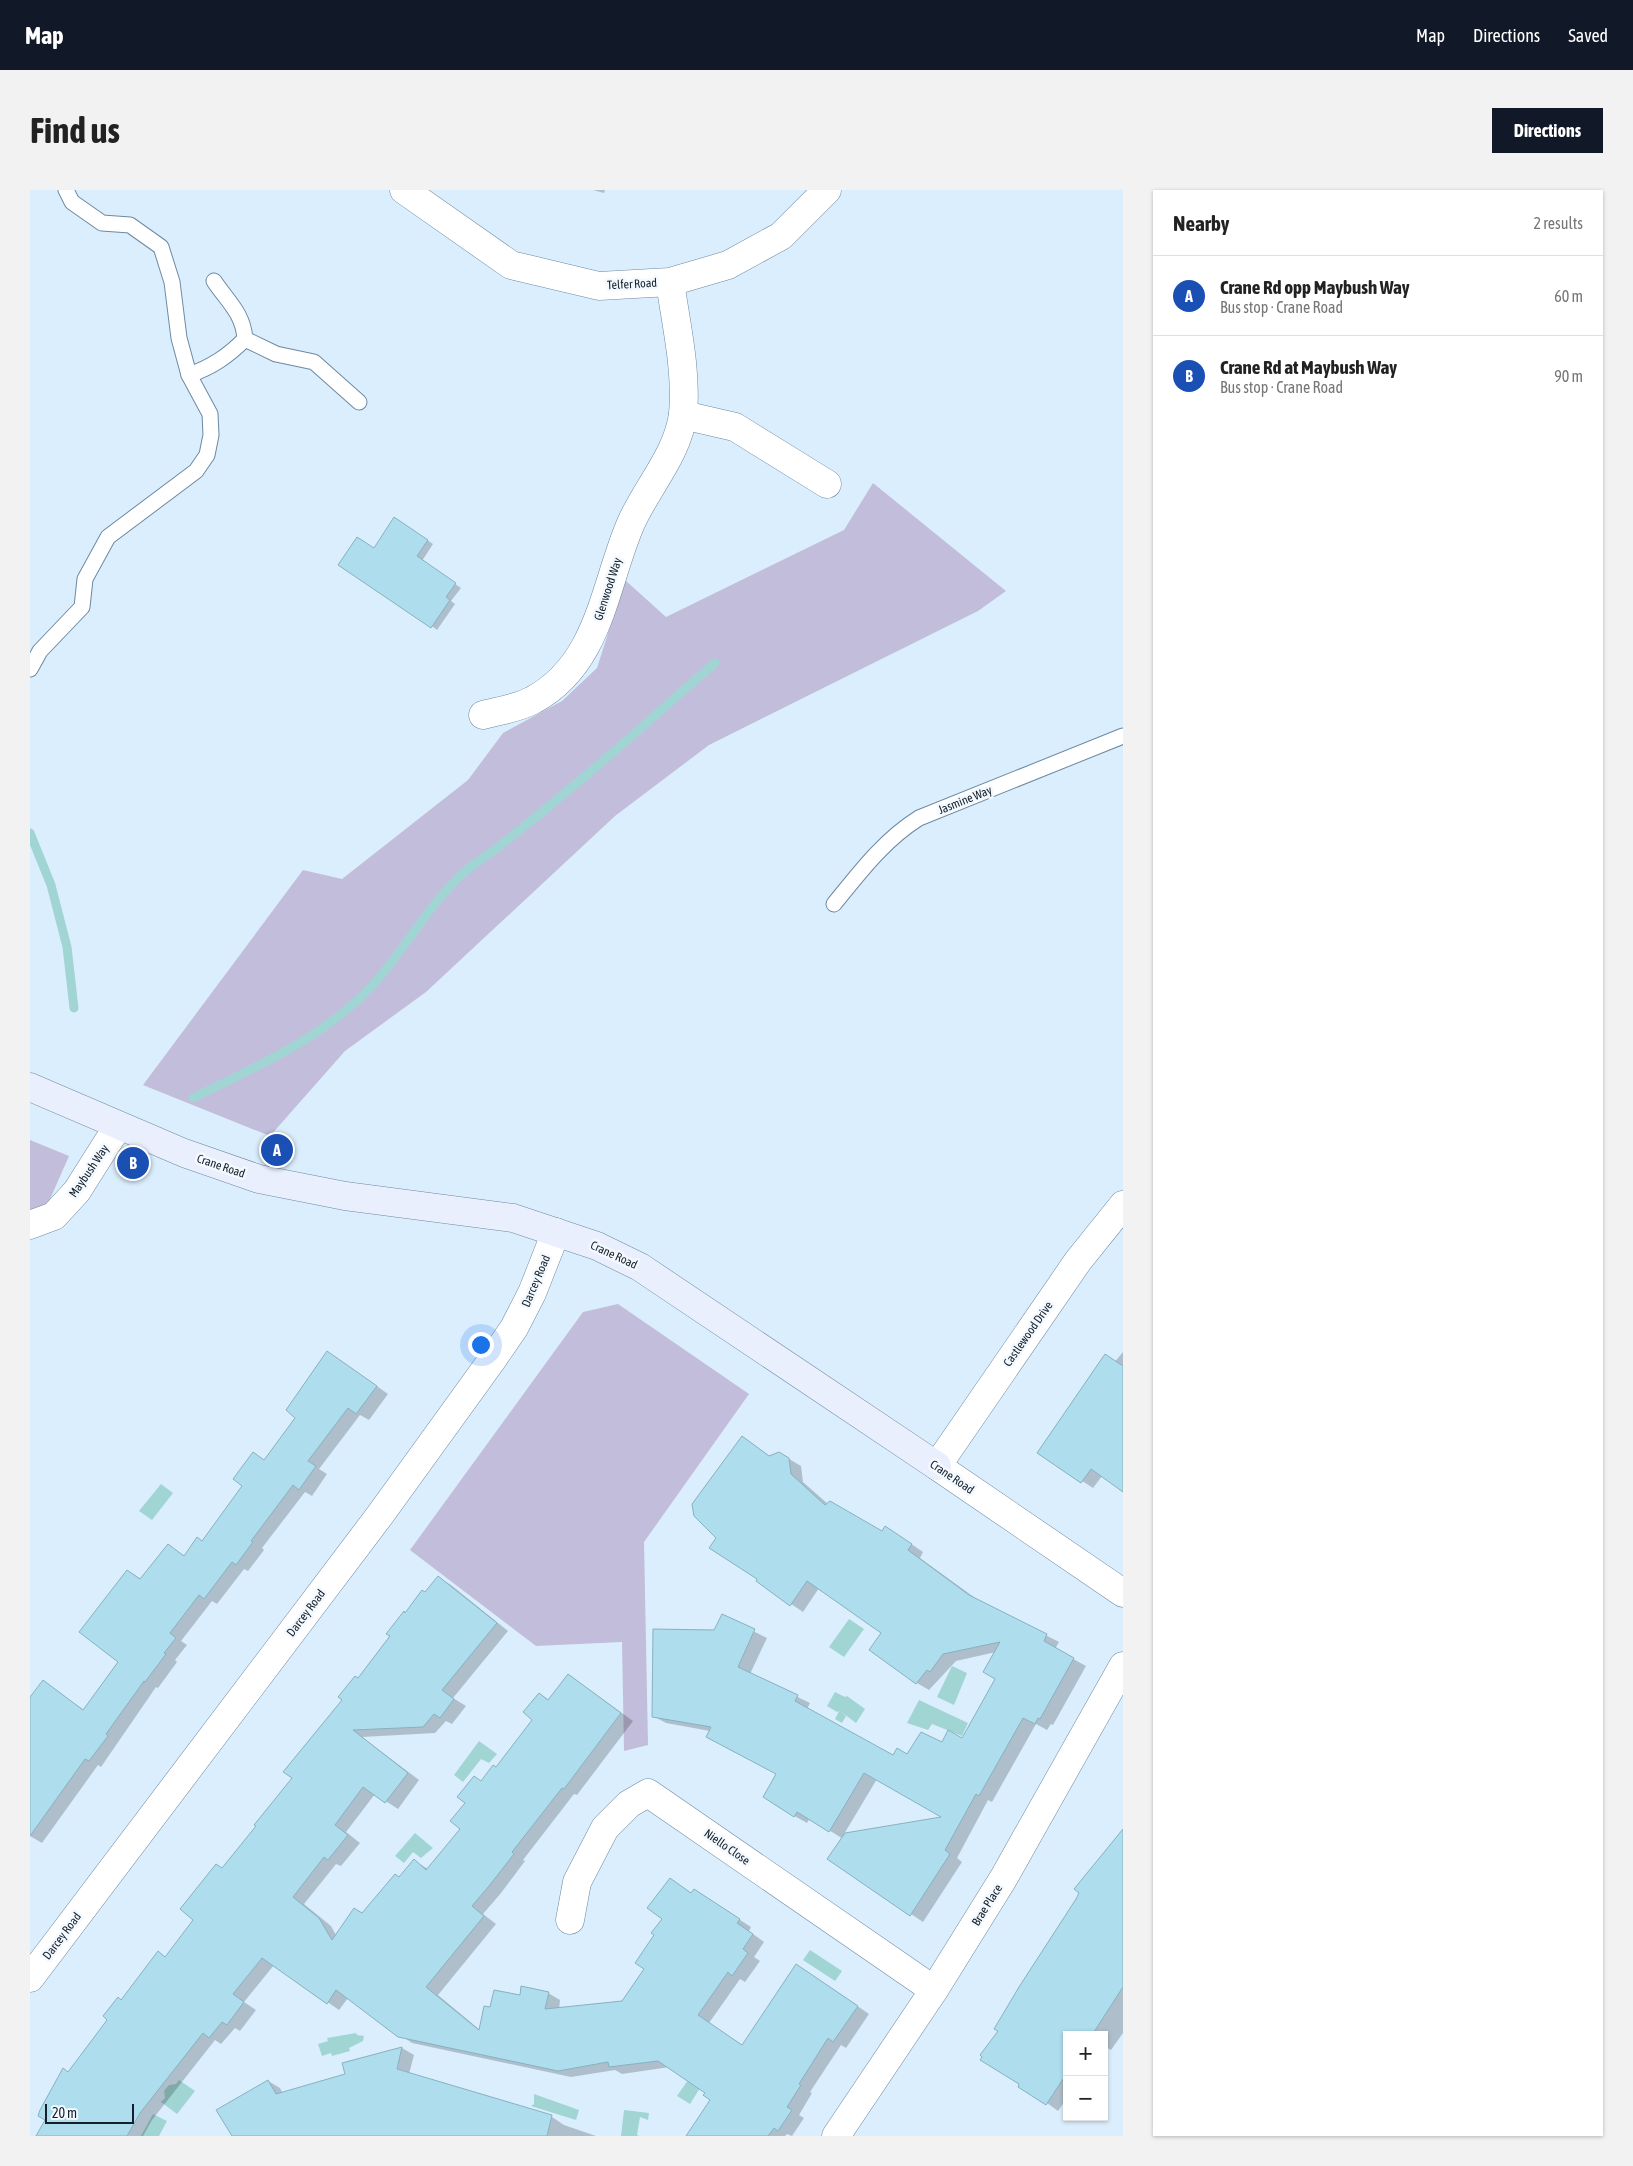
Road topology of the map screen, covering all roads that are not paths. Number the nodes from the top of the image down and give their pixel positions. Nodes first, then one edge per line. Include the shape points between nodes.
1 (66, 190) edge
2 (404, 190) edge
3 (827, 190) edge
4 (214, 281) dead end
5 (670, 282) junction
6 (245, 339) junction
7 (189, 375) junction
8 (358, 402) dead end
9 (683, 415) junction
10 (827, 484) dead end
11 (30, 669) edge
12 (483, 715) dead end
13 (1123, 736) edge
14 (834, 904) dead end
15 (30, 1087) edge
16 (118, 1126) junction
17 (1123, 1205) edge
18 (30, 1225) edge
19 (556, 1232) junction
20 (937, 1466) junction
21 (1123, 1593) edge
22 (1123, 1666) edge
23 (570, 1920) dead end
24 (30, 1978) edge
25 (934, 1990) junction
26 (836, 2136) edge

1 - 7 lane via 72,202 102,223 130,225 161,247 172,282 179,338
2 - 5 street, Telfer Road via 511,265 599,286
3 - 5 street, Telfer Road via 781,236 728,265
4 - 6 lane via 237,310
5 - 9 street, Glenwood Way via 682,376
6 - 7 lane via 209,369
6 - 8 lane via 276,354 314,362
7 - 11 lane via 210,414 212,435 207,455 196,471 108,537 85,579 82,608 40,651
9 - 10 street via 736,427
9 - 12 street, Glenwood Way via 672,450 631,522 591,637 567,674 533,701
13 - 14 lane, Jasmine Way via 919,818 898,831 879,850
15 - 16 street, Crane Road
16 - 18 street, Maybush Way via 78,1191 54,1216
16 - 19 street, Crane Road via 259,1179 345,1196 513,1218
17 - 20 street, Castlewood Drive via 1078,1261
19 - 20 street, Crane Road via 597,1246 640,1267
19 - 24 street, Darcey Road via 514,1328 492,1360 380,1515
20 - 21 street, Crane Road
22 - 25 street, Brae Place via 1003,1879
23 - 25 street, Niello Close via 576,1882 605,1828 628,1804 648,1793
25 - 26 street, Brae Place

